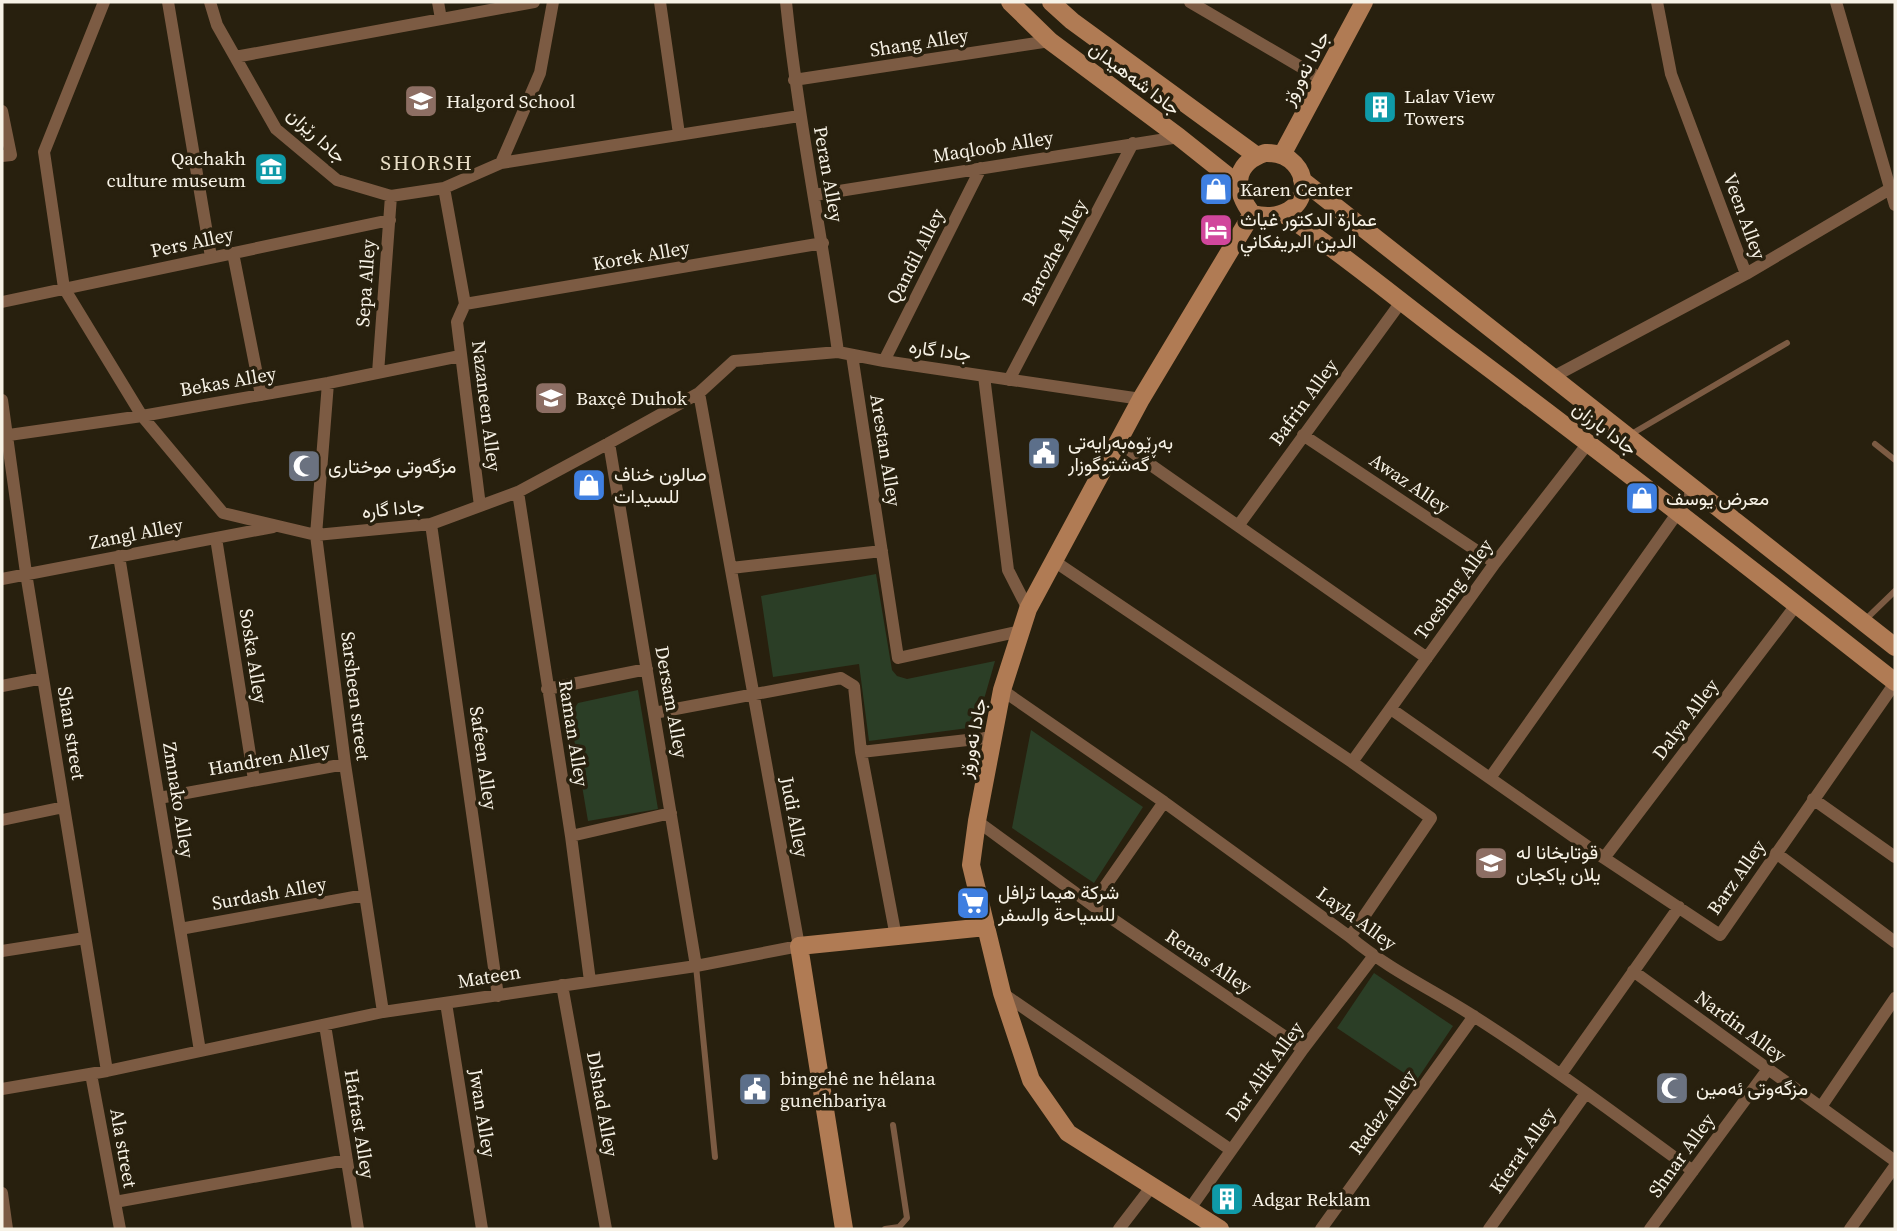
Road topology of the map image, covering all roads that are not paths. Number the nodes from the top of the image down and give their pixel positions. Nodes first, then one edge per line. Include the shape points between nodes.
1 (168, 2) edge
2 (210, 2) edge
3 (438, 2) edge
4 (534, 2) edge
5 (552, 2) edge
6 (660, 2) edge
7 (786, 2) edge
8 (1010, 2) edge
9 (1051, 2) edge
10 (1190, 2) edge
11 (1364, 2) edge
12 (1657, 2) edge
13 (1836, 2) edge
14 (102, 4) edge
15 (441, 19) junction
16 (1050, 41) junction
17 (235, 57) junction
18 (794, 80) junction
19 (1323, 80) junction
20 (2, 111) edge
21 (799, 116) junction
22 (679, 134) junction
23 (1179, 137) junction
24 (1133, 143) junction
25 (1282, 155) junction
26 (6, 156) edge
27 (1256, 156) junction
28 (501, 163) junction
29 (981, 168) junction
30 (1303, 180) junction
31 (1238, 184) junction
32 (1893, 187) edge
33 (444, 188) junction
34 (814, 195) junction
35 (391, 196) junction
36 (1895, 205) edge
37 (1252, 214) junction
38 (1284, 214) junction
39 (390, 220) junction
40 (823, 243) junction
41 (233, 253) junction
42 (211, 257) junction
43 (1746, 274) junction
44 (65, 288) junction
45 (2, 302) edge
46 (1401, 302) junction
47 (465, 304) junction
48 (1787, 343) dead end
49 (845, 354) junction
50 (460, 356) junction
51 (884, 362) junction
52 (378, 373) junction
53 (984, 376) junction
54 (1551, 378) junction
55 (1009, 380) junction
56 (328, 383) junction
57 (699, 393) junction
58 (261, 395) junction
59 (1141, 398) junction
60 (2, 400) edge
61 (142, 416) junction
62 (1303, 435) junction
63 (5, 436) edge
64 (1627, 437) junction
65 (1118, 442) junction
66 (1589, 442) junction
67 (609, 443) junction
68 (1875, 444) dead end
69 (1895, 460) edge
70 (1693, 491) junction
71 (518, 492) junction
72 (480, 506) junction
73 (1678, 511) junction
74 (431, 524) junction
75 (278, 526) junction
76 (1238, 526) junction
77 (316, 536) junction
78 (216, 538) junction
79 (882, 551) junction
80 (119, 556) junction
81 (1054, 561) junction
82 (1495, 563) junction
83 (730, 568) junction
84 (26, 573) junction
85 (2, 579) edge
86 (1895, 591) edge
87 (1797, 604) junction
88 (1028, 609) junction
89 (1863, 622) junction
90 (1021, 631) junction
91 (1895, 648) edge
92 (1427, 658) junction
93 (646, 669) junction
94 (43, 678) junction
95 (1895, 682) edge
96 (2, 686) edge
97 (547, 689) junction
98 (1002, 690) junction
99 (752, 696) junction
100 (1883, 701) junction
101 (1391, 709) junction
102 (1895, 709) edge
103 (654, 713) junction
104 (994, 737) junction
105 (861, 752) junction
106 (1352, 762) junction
107 (345, 764) junction
108 (1490, 778) junction
109 (254, 780) junction
110 (159, 798) junction
111 (1813, 799) junction
112 (1164, 802) junction
113 (64, 807) junction
114 (671, 813) junction
115 (2, 820) edge
116 (977, 821) junction
117 (571, 836) junction
118 (1776, 853) junction
119 (1895, 857) edge
120 (1604, 858) junction
121 (365, 895) junction
122 (1092, 905) junction
123 (1679, 906) junction
124 (986, 927) junction
125 (180, 929) junction
126 (85, 937) junction
127 (896, 937) junction
128 (1350, 937) junction
129 (1895, 942) edge
130 (799, 946) junction
131 (2, 951) edge
132 (1373, 957) junction
133 (696, 967) junction
134 (1633, 971) junction
135 (590, 981) junction
136 (562, 985) junction
137 (1002, 993) junction
138 (499, 996) junction
139 (1895, 998) edge
140 (446, 1003) junction
141 (383, 1012) junction
142 (1474, 1016) junction
143 (325, 1025) junction
144 (1303, 1049) junction
145 (200, 1051) junction
146 (1768, 1069) junction
147 (107, 1071) junction
148 (91, 1074) junction
149 (1561, 1074) junction
150 (2, 1089) edge
151 (1586, 1093) junction
152 (1821, 1108) junction
153 (893, 1125) dead end
154 (1231, 1150) junction
155 (715, 1157) dead end
156 (346, 1160) junction
157 (1895, 1164) edge
158 (1693, 1171) junction
159 (1152, 1186) junction
160 (2, 1193) edge
161 (115, 1202) junction
162 (1189, 1210) junction
163 (5, 1224) edge
164 (120, 1229) edge
165 (358, 1229) edge
166 (482, 1229) edge
167 (606, 1229) edge
168 (844, 1229) edge
169 (885, 1229) edge
170 (1119, 1229) edge
171 (1220, 1229) edge
172 (1321, 1229) edge
173 (1489, 1229) edge
174 (1650, 1229) edge
175 (1850, 1229) edge

1 - 42 street
2 - 17 street, جادا رێزان
3 - 15 street
4 - 15 street
5 - 28 street via 540,73
6 - 22 street
7 - 18 street, Peran Alley
8 - 16 main road, جادا شەهیدان
9 - 27 main road, جادا شەهیدان
10 - 19 street
11 - 19 main road, جادا نەورۆز
12 - 43 street, Veen Alley via 1671,74
13 - 32 street
14 - 44 street, جادا گارە via 44,152
15 - 17 street
16 - 18 street, Shang Alley
16 - 23 main road, جادا شەهیدان
17 - 35 street, جادا رێزان via 276,129 337,180
18 - 21 street, Peran Alley
19 - 25 main road, جادا نەورۆز
20 - 26 street
21 - 22 street, جادا رێزان
21 - 34 street, Peran Alley
22 - 28 street, جادا رێزان
23 - 24 street, Maqloob Alley
23 - 31 main road, جادا شەهیدان
24 - 29 street, Maqloob Alley
24 - 55 street, Barozhe Alley
25 - 27 main road
25 - 30 main road via 1296,165
27 - 31 main road via 1243,167
28 - 33 street, جادا رێزان
29 - 34 street, Maqloob Alley
29 - 51 street, Qandil Alley
30 - 38 main road via 1299,200
30 - 54 main road, جادا بارزان
31 - 37 main road
32 - 36 street
32 - 43 street
33 - 35 street, جادا رێزان
33 - 47 street, Nazaneen Alley
34 - 40 street, Peran Alley
35 - 39 street, Sepa Alley
37 - 38 main road
37 - 59 main road, جادا نەورۆز
38 - 46 main road, جادا بارزان
39 - 41 street, Pers Alley
39 - 52 street, Sepa Alley
40 - 47 street, Korek Alley
40 - 49 street, Peran Alley
41 - 42 street, Pers Alley
41 - 58 street
42 - 44 street, Pers Alley
43 - 54 street, Veen Alley
44 - 45 street, Pers Alley
44 - 61 street, جادا گارە
46 - 62 street, Bafrin Alley
46 - 66 main road, جادا بارزان
47 - 50 street, Nazaneen Alley via 457,323
48 - 64 lane
49 - 51 street, جادا گارە
49 - 57 street, جادا گارە via 734,361
49 - 79 street, Arestan Alley
50 - 52 street, Bekas Alley
50 - 72 street, Nazaneen Alley
51 - 53 street, جادا گارە
52 - 56 street, Bekas Alley
53 - 55 street, جادا گارە
53 - 88 street via 1008,570
54 - 64 main road, جادا بارزان
55 - 59 street, جادا گارە
56 - 58 street, Bekas Alley
56 - 77 street, Sarsheen street
57 - 67 street, جادا گارە
57 - 83 street, Judi Alley
58 - 61 street, Bekas Alley
59 - 65 main road, جادا نەورۆز
60 - 63 street, Shan street
61 - 63 street, Bekas Alley
61 - 75 street, جادا گارە via 223,513
62 - 76 street, Bafrin Alley
62 - 82 street, Awaz Alley
63 - 84 street, Shan street
64 - 70 main road, جادا بارزان
65 - 76 street
65 - 81 main road, جادا نەورۆز
66 - 73 main road, جادا بارزان
66 - 82 street, Toeshng Alley
67 - 71 street, جادا گارە
67 - 93 street, Dersam Alley
68 - 69 lane
70 - 73 street
70 - 89 main road, جادا بارزان
71 - 72 street, جادا گارە
71 - 97 street, Raman Alley
72 - 74 street, جادا گارە
73 - 87 main road, جادا بارزان
73 - 108 street
74 - 77 street, جادا گارە
74 - 138 street, Safeen Alley
75 - 77 street, جادا گارە
75 - 78 street, Zangl Alley
76 - 92 street
77 - 107 street, Sarsheen street
78 - 80 street, Zangl Alley
78 - 109 street, Soska Alley
79 - 83 street
79 - 90 street, Arestan Alley via 898,658
80 - 84 street, Zangl Alley
80 - 110 street, Zmnako Alley
81 - 88 main road, جادا نەورۆز
81 - 106 street
82 - 92 street, Toeshng Alley
83 - 99 street, Judi Alley
84 - 85 street, Zangl Alley
84 - 94 street, Shan street
86 - 89 lane
87 - 95 main road, جادا بارزان
87 - 120 street, Dalya Alley
88 - 90 main road, جادا نەورۆز
89 - 91 main road, جادا بارزان
90 - 98 main road, جادا نەورۆز
92 - 101 street, Toeshng Alley
93 - 97 street
93 - 103 street, Dersam Alley
94 - 96 street
94 - 113 street, Shan street
95 - 100 street, Barz Alley
97 - 117 street, Raman Alley
98 - 104 main road, جادا نەورۆز
98 - 112 street, Layla Alley
99 - 103 street
99 - 105 street via 841,678 854,686
99 - 130 street, Judi Alley
100 - 102 street
100 - 111 street, Barz Alley
101 - 106 street, Toeshng Alley
101 - 108 street, Barz Alley
103 - 114 street, Dersam Alley
104 - 105 street
104 - 116 main road, جادا نەورۆز
105 - 127 street
106 - 128 street via 1430,818
107 - 109 street, Handren Alley
107 - 121 street, Sarsheen street
108 - 120 street, Barz Alley
109 - 110 street, Handren Alley
110 - 125 street, Zmnako Alley
111 - 118 street, Barz Alley
111 - 119 street
112 - 122 street
112 - 128 street, Layla Alley
113 - 115 street
113 - 126 street, Shan street
114 - 117 street
114 - 133 street, Dersam Alley
116 - 122 street, Renas Alley
116 - 124 main road, جادا نەورۆز via 971,865
117 - 135 street, Raman Alley
118 - 123 street, Barz Alley via 1720,935
118 - 129 street
120 - 123 street, Barz Alley
121 - 125 street, Surdash Alley
121 - 141 street, Sarsheen street
122 - 144 street, Renas Alley
123 - 134 street
124 - 127 main road, Mateen
124 - 137 main road, جادا نەورۆز
125 - 145 street, Zmnako Alley
126 - 131 street
126 - 147 street, Shan street
127 - 130 main road, Mateen
128 - 132 street, Layla Alley
130 - 133 street, Mateen
130 - 168 main road
132 - 142 street, Layla Alley
132 - 144 street, Dar Alik Alley
133 - 135 street, Mateen
133 - 155 lane
134 - 146 street, Nardin Alley
134 - 149 street
135 - 136 street, Mateen
136 - 138 street, Mateen
136 - 167 street, Dlshad Alley
137 - 154 street
137 - 159 main road, جادا نەورۆز via 1031,1080 1068,1133
138 - 140 street, Mateen
139 - 152 street
140 - 141 street, Mateen
140 - 166 street, Jwan Alley
141 - 143 street, Mateen
142 - 149 street, Layla Alley
142 - 172 street, Radaz Alley
143 - 145 street, Mateen
143 - 156 street, Hafrast Alley
144 - 154 street, Dar Alik Alley
145 - 147 street, Mateen
146 - 152 street, Nardin Alley
146 - 158 street, Shnar Alley
147 - 148 street, Mateen
148 - 150 street, Mateen
148 - 161 street, Ala street
149 - 151 street, Layla Alley
151 - 158 street, Layla Alley
151 - 173 street, Kierat Alley
152 - 157 street, Nardin Alley
153 - 169 lane via 907,1218 899,1227
154 - 162 street, Dar Alik Alley
156 - 161 street
156 - 165 street, Hafrast Alley
157 - 175 street
158 - 174 street, Shnar Alley
159 - 162 main road, جادا نەورۆز
159 - 170 street
160 - 163 street
161 - 164 street, Ala street
162 - 171 main road, جادا نەورۆز

